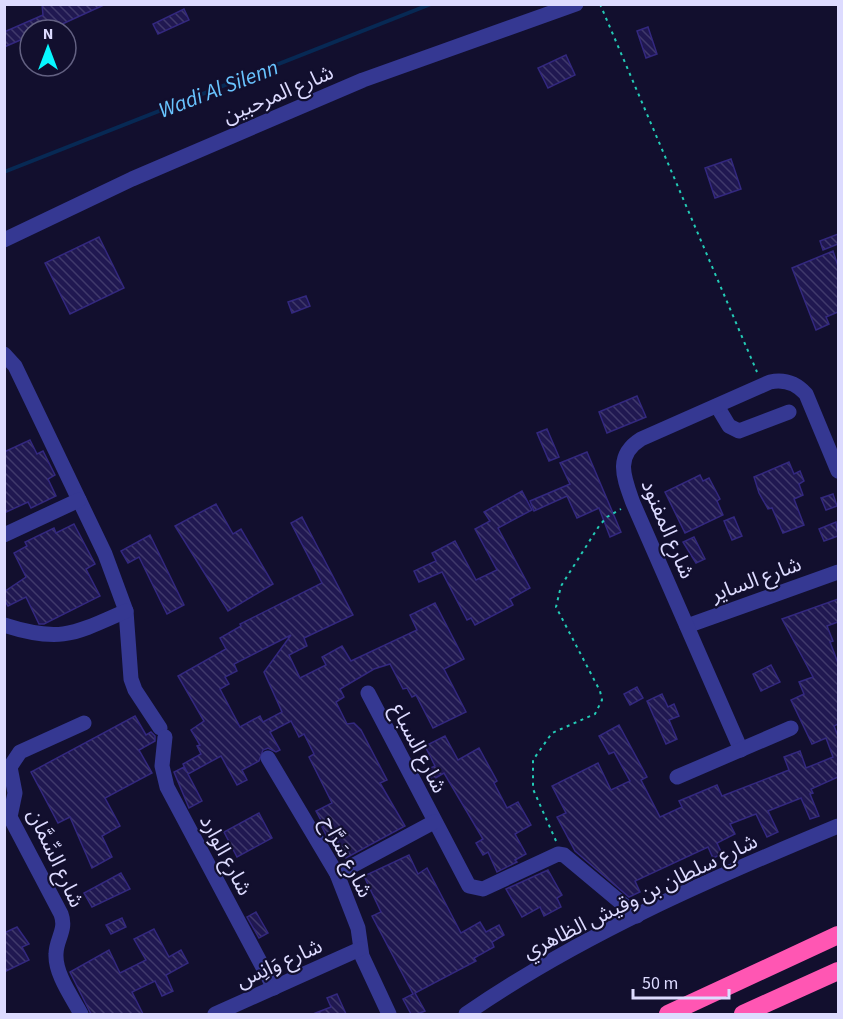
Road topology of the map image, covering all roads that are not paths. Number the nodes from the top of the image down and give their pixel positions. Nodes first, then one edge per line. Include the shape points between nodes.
1 (576, 4) edge
2 (4, 240) edge
3 (4, 354) edge
4 (717, 406) junction
5 (789, 412) dead end
6 (838, 471) edge
7 (79, 500) junction
8 (4, 536) edge
9 (838, 572) edge
10 (126, 611) junction
11 (4, 625) edge
12 (687, 626) junction
13 (368, 693) dead end
14 (84, 723) dead end
15 (791, 728) dead end
16 (741, 750) junction
17 (268, 758) dead end
18 (677, 777) dead end
19 (434, 822) junction
20 (838, 826) edge
21 (337, 874) junction
22 (637, 916) junction
23 (838, 935) edge
24 (360, 949) junction
25 (838, 971) edge
26 (274, 988) junction
27 (81, 1014) edge
28 (215, 1014) edge
29 (389, 1014) edge
30 (466, 1014) edge
31 (668, 1014) edge
32 (743, 1014) edge

1 - 2 street, شارع المرحبين via 363,80 132,179
3 - 7 street via 15,366
4 - 5 street via 729,426 739,431
4 - 6 street, شارع المفنود via 763,385 783,381 801,389
4 - 12 street, شارع المفنود via 641,439 624,457 622,473 633,503
7 - 8 street
7 - 10 street
9 - 12 street, شارع الساير
10 - 11 street via 63,635 36,634
10 - 26 street, شارع الوارد via 131,679 163,732 162,766 170,793
12 - 16 street, شارع المفنود
13 - 19 street, شارع السباع
14 - 27 street, شارع السِّمَّان via 20,752 10,767 15,793 10,817 62,914 64,926 57,963
15 - 16 street
16 - 18 street
17 - 21 street, شارع سَرَّاح
19 - 21 street, شارع السباع
19 - 22 street, شارع السباع via 473,888 483,889 552,854 562,855
20 - 22 street, شارع سلطان بن وقيش الظاهري
21 - 24 street, شارع سَرَّاح via 358,928
22 - 30 street, شارع سلطان بن وقيش الظاهري via 541,967
23 - 31 highway
24 - 26 street, شارع وَانِس
24 - 29 street, شارع سَرَّاح
25 - 32 highway
26 - 28 street, شارع وَانِس

